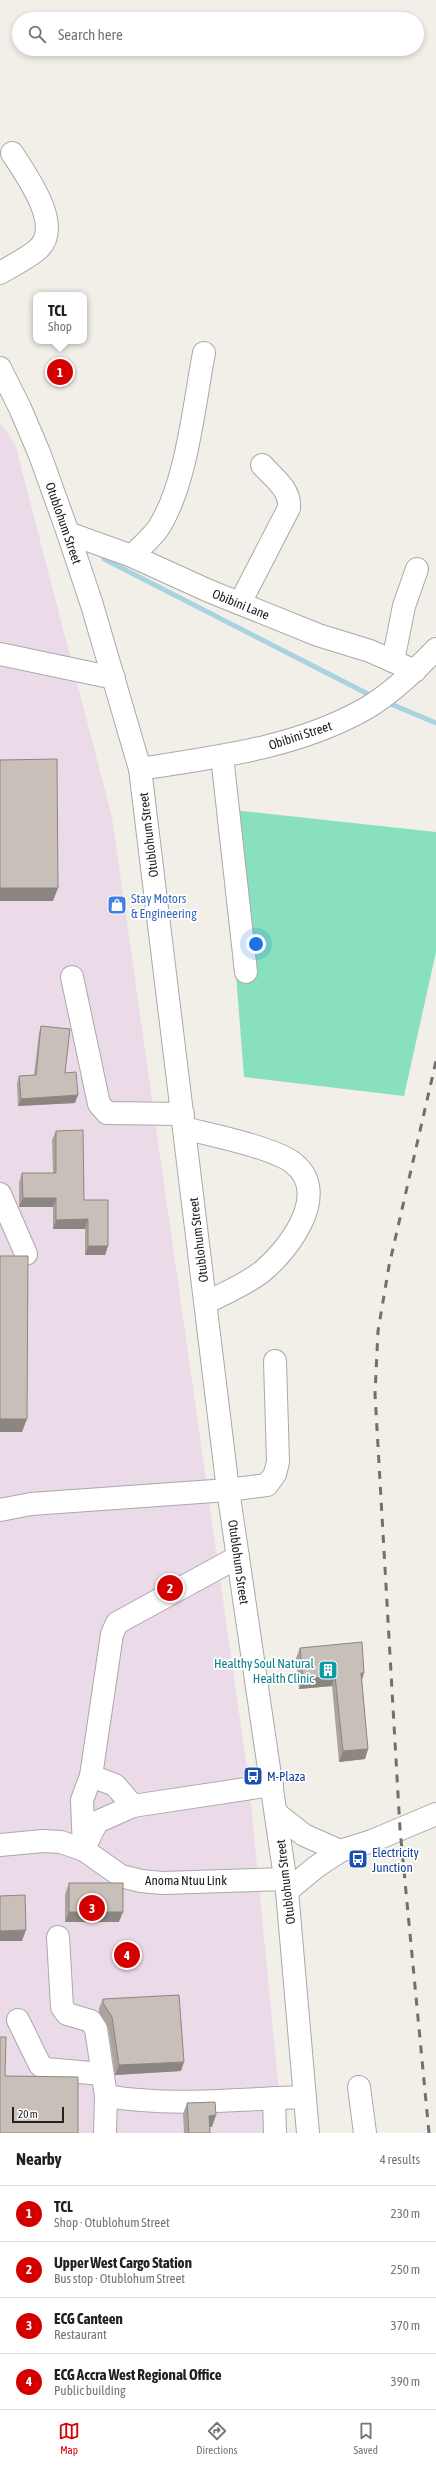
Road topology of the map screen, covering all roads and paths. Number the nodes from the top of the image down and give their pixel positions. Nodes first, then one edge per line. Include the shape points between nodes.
1 (12, 153) dead end
2 (0, 273) edge
3 (204, 353) dead end
4 (0, 368) edge
5 (262, 466) dead end
6 (68, 533) junction
7 (132, 556) junction
8 (417, 569) dead end
9 (240, 603) junction
10 (436, 649) edge
11 (0, 654) edge
12 (393, 661) junction
13 (415, 671) junction
14 (114, 678) junction
15 (222, 756) junction
16 (140, 769) junction
17 (246, 972) dead end
18 (72, 977) dead end
19 (183, 1121) junction
20 (0, 1194) edge
21 (26, 1254) edge
22 (206, 1303) junction
23 (275, 1361) dead end
24 (228, 1490) junction
25 (0, 1510) edge
26 (238, 1557) junction
27 (91, 1776) junction
28 (272, 1785) junction
29 (133, 1806) junction
30 (277, 1814) junction
31 (436, 1814) edge
32 (0, 1845) edge
33 (84, 1850) junction
34 (340, 1851) junction
35 (287, 1885) junction
36 (58, 1936) dead end
37 (18, 2020) dead end
38 (102, 2074) junction
39 (359, 2087) dead end
40 (106, 2096) junction
41 (304, 2097) junction
42 (274, 2098) junction
43 (105, 2133) edge
44 (276, 2133) edge
45 (308, 2133) edge
46 (365, 2133) edge

1 - 2 street via 36,191 46,217 47,228 38,250
3 - 7 street via 184,461 176,488 158,529
4 - 6 street, Otublohum Street via 40,455
5 - 9 street via 288,493 289,508
6 - 7 street, Obibini Lane
6 - 14 street, Otublohum Street
7 - 9 street, Obibini Lane
8 - 12 street via 404,606
9 - 12 street, Obibini Lane via 318,635
10 - 13 street, Obibini Street
11 - 14 street
12 - 13 street, Obibini Lane
13 - 15 street, Obibini Street via 366,709 341,722 280,744
14 - 16 street, Otublohum Street
15 - 16 street, Obibini Street
15 - 17 street
16 - 19 street, Otublohum Street
18 - 19 street via 99,1104 107,1113
19 - 22 street, Otublohum Street
19 - 22 street via 279,1155 299,1169 309,1187 307,1209 281,1253 263,1271
20 - 21 street
22 - 24 street, Otublohum Street
23 - 24 street via 278,1451 275,1474 272,1482 267,1485
24 - 25 street via 31,1504
24 - 26 street, Otublohum Street
26 - 27 street via 117,1623 112,1634
26 - 28 street, Otublohum Street
27 - 29 street via 116,1785
27 - 33 street via 82,1800
28 - 29 street
28 - 30 street, Otublohum Street
29 - 33 street via 97,1822
30 - 34 street via 304,1835
30 - 35 street, Otublohum Street
31 - 34 street via 372,1841
32 - 33 street, Anoma Ntuu Link via 55,1841
33 - 35 street, Anoma Ntuu Link via 121,1876 141,1881
34 - 35 street
35 - 41 street, Otublohum Street
36 - 38 street via 62,2007 67,2014 91,2021 94,2025
37 - 38 street via 40,2065 46,2069
38 - 40 street
39 - 46 street
40 - 42 street via 134,2100 191,2101
40 - 43 street
41 - 42 street
41 - 45 street, Otublohum Street
42 - 44 street

